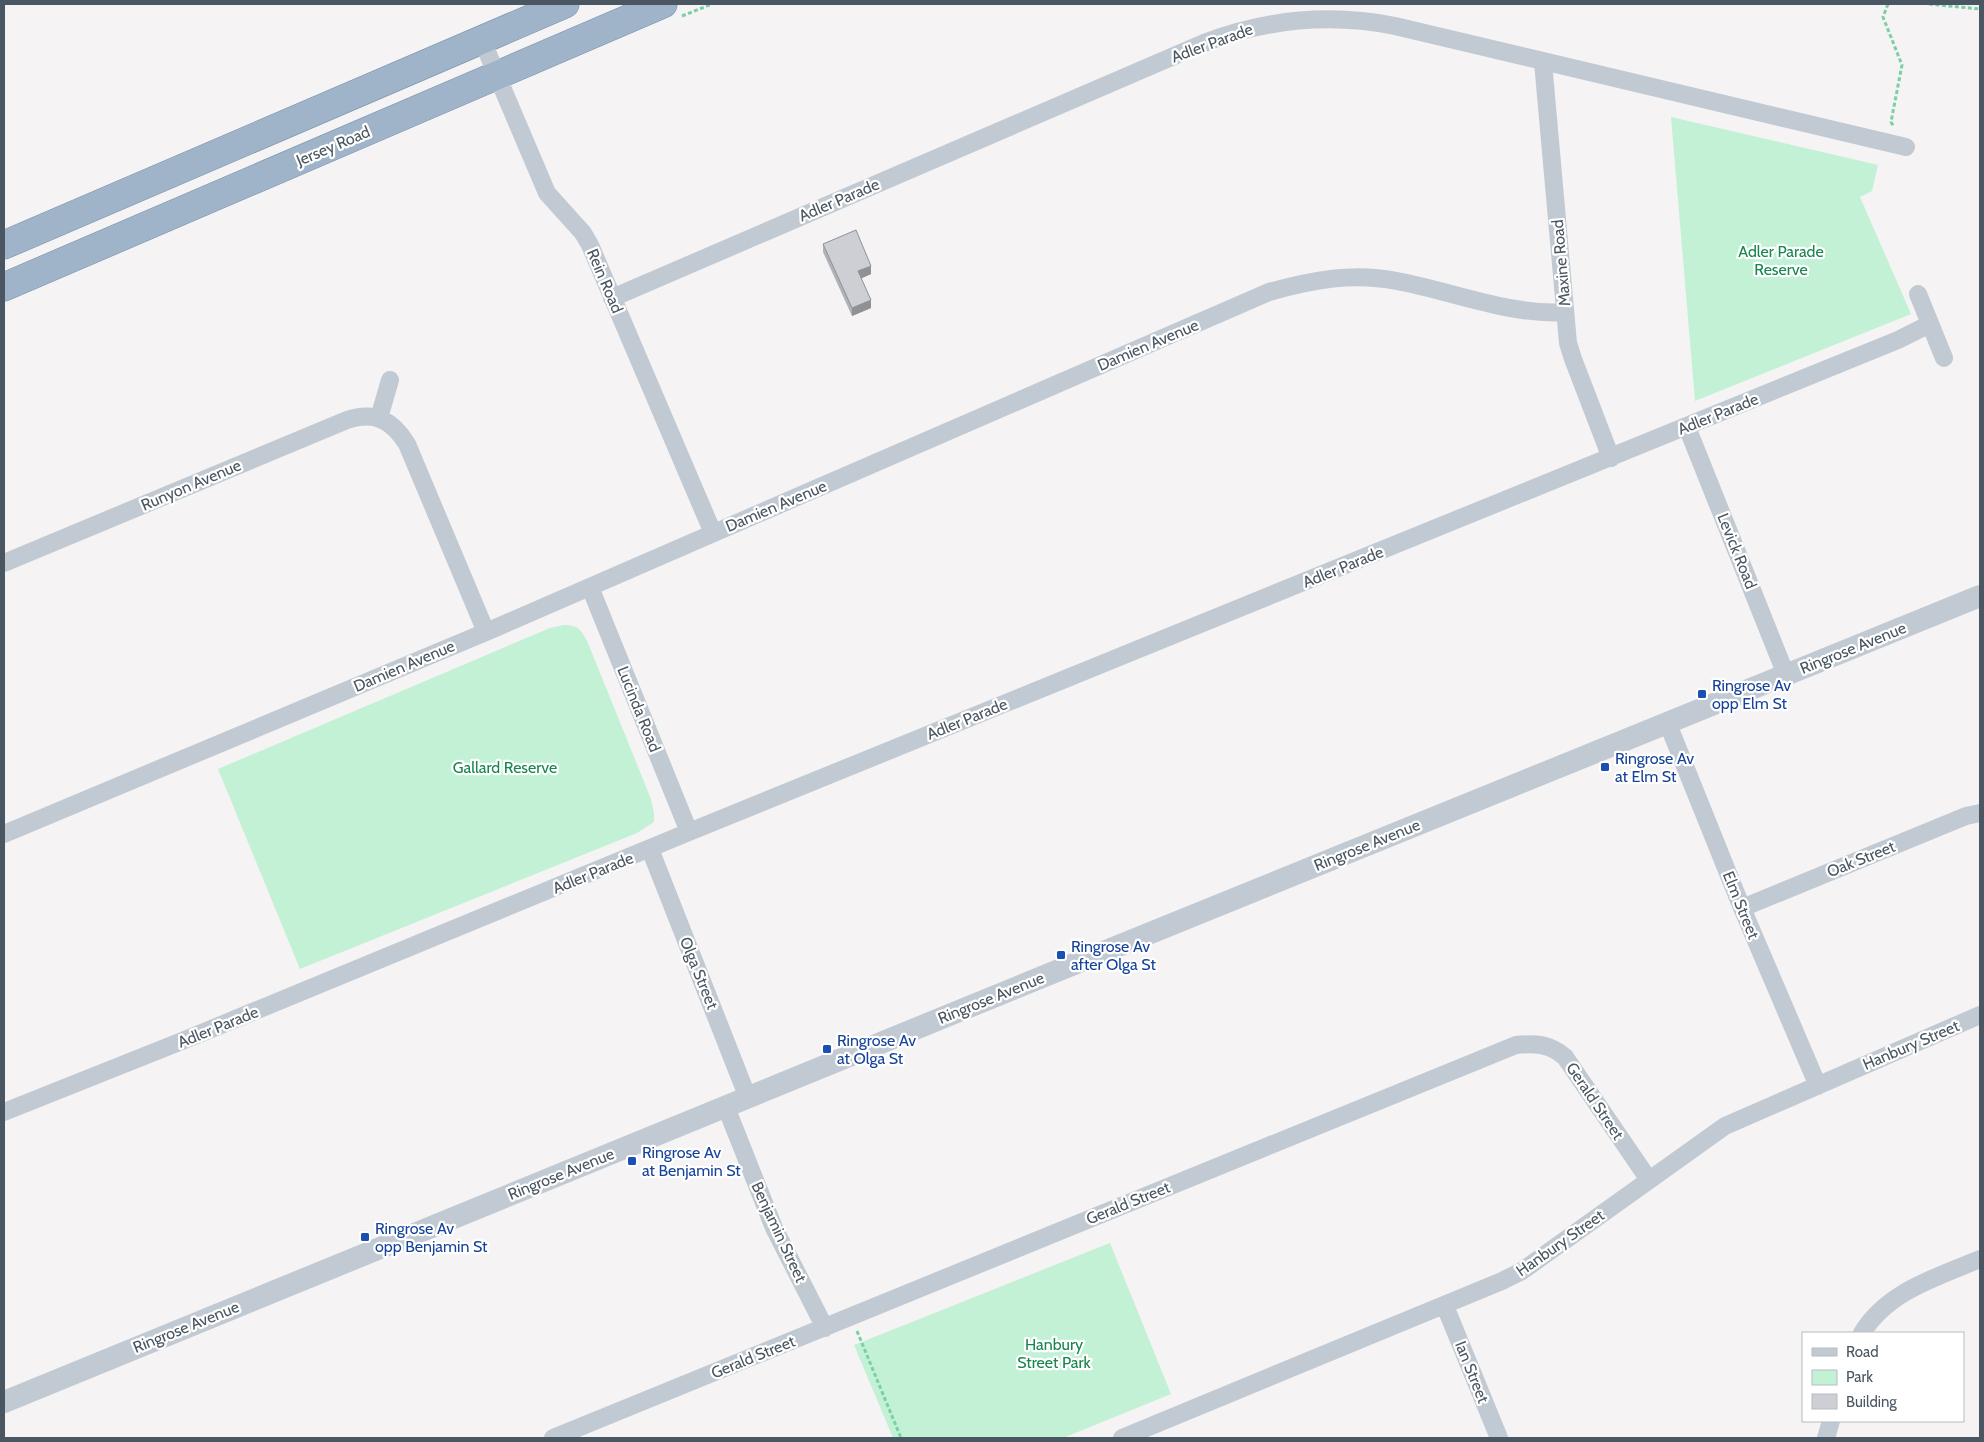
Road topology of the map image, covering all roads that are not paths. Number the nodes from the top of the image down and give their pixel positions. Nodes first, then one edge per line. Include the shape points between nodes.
1 (565, 4) edge
2 (662, 4) edge
3 (482, 40) junction
4 (1543, 62) junction
5 (497, 76) junction
6 (1906, 146) road end
7 (4, 245) edge
8 (4, 287) edge
9 (1918, 294) dead end
10 (612, 298) junction
11 (1565, 312) junction
12 (1930, 324) junction
13 (1944, 358) dead end
14 (390, 380) dead end
15 (379, 418) junction
16 (1687, 427) junction
17 (1612, 458) junction
18 (713, 533) junction
19 (4, 563) edge
20 (590, 587) junction
21 (1980, 596) edge
22 (486, 632) junction
23 (1786, 675) junction
24 (1668, 724) junction
25 (1980, 813) edge
26 (689, 832) junction
27 (4, 834) edge
28 (650, 849) junction
29 (1742, 908) junction
30 (1980, 1015) edge
31 (1818, 1086) junction
32 (748, 1098) junction
33 (726, 1107) junction
34 (4, 1112) edge
35 (1649, 1180) junction
36 (1980, 1258) edge
37 (1445, 1306) junction
38 (825, 1328) junction
39 (1863, 1332) edge
40 (4, 1402) edge
41 (1831, 1422) edge
42 (553, 1438) edge
43 (1122, 1438) edge
44 (1499, 1438) edge
45 (1826, 1438) edge

1 - 3 highway
2 - 5 highway, Jersey Road
3 - 5 street, Rein Road
3 - 7 highway
4 - 6 street, Adler Parade
4 - 10 street, Adler Parade via 1363,20 1313,18 1240,30
4 - 11 street, Maxine Road
5 - 8 highway, Jersey Road
5 - 10 street, Rein Road via 547,193 583,233
9 - 12 street
10 - 18 street, Rein Road
11 - 17 street, Maxine Road via 1573,359
11 - 18 street, Damien Avenue via 1534,313 1396,280 1366,277 1329,278 1288,286
12 - 13 street
12 - 16 street, Adler Parade
14 - 15 street
15 - 19 street, Runyon Avenue via 366,416 347,420
15 - 22 street via 396,429 407,444
16 - 17 street, Adler Parade
16 - 23 street, Levick Road
17 - 26 street, Adler Parade
18 - 20 street, Damien Avenue
20 - 22 street, Damien Avenue
20 - 26 street, Lucinda Road
21 - 23 street, Ringrose Avenue
22 - 27 street, Damien Avenue
23 - 24 street, Ringrose Avenue
24 - 29 street, Elm Street
24 - 32 street, Ringrose Avenue
25 - 29 street, Oak Street
26 - 28 street, Adler Parade
28 - 32 street, Olga Street
28 - 34 street, Adler Parade
29 - 31 street, Elm Street
30 - 31 street, Hanbury Street
31 - 35 street, Hanbury Street via 1724,1126
32 - 33 street, Ringrose Avenue
33 - 38 street, Benjamin Street via 774,1228
33 - 40 street, Ringrose Avenue
35 - 37 street, Hanbury Street via 1522,1270
35 - 38 street, Gerald Street via 1565,1057 1545,1045 1516,1045
36 - 39 street via 1899,1295 1882,1308
37 - 43 street, Hanbury Street
37 - 44 street, Ian Street
38 - 42 street, Gerald Street
41 - 45 street

